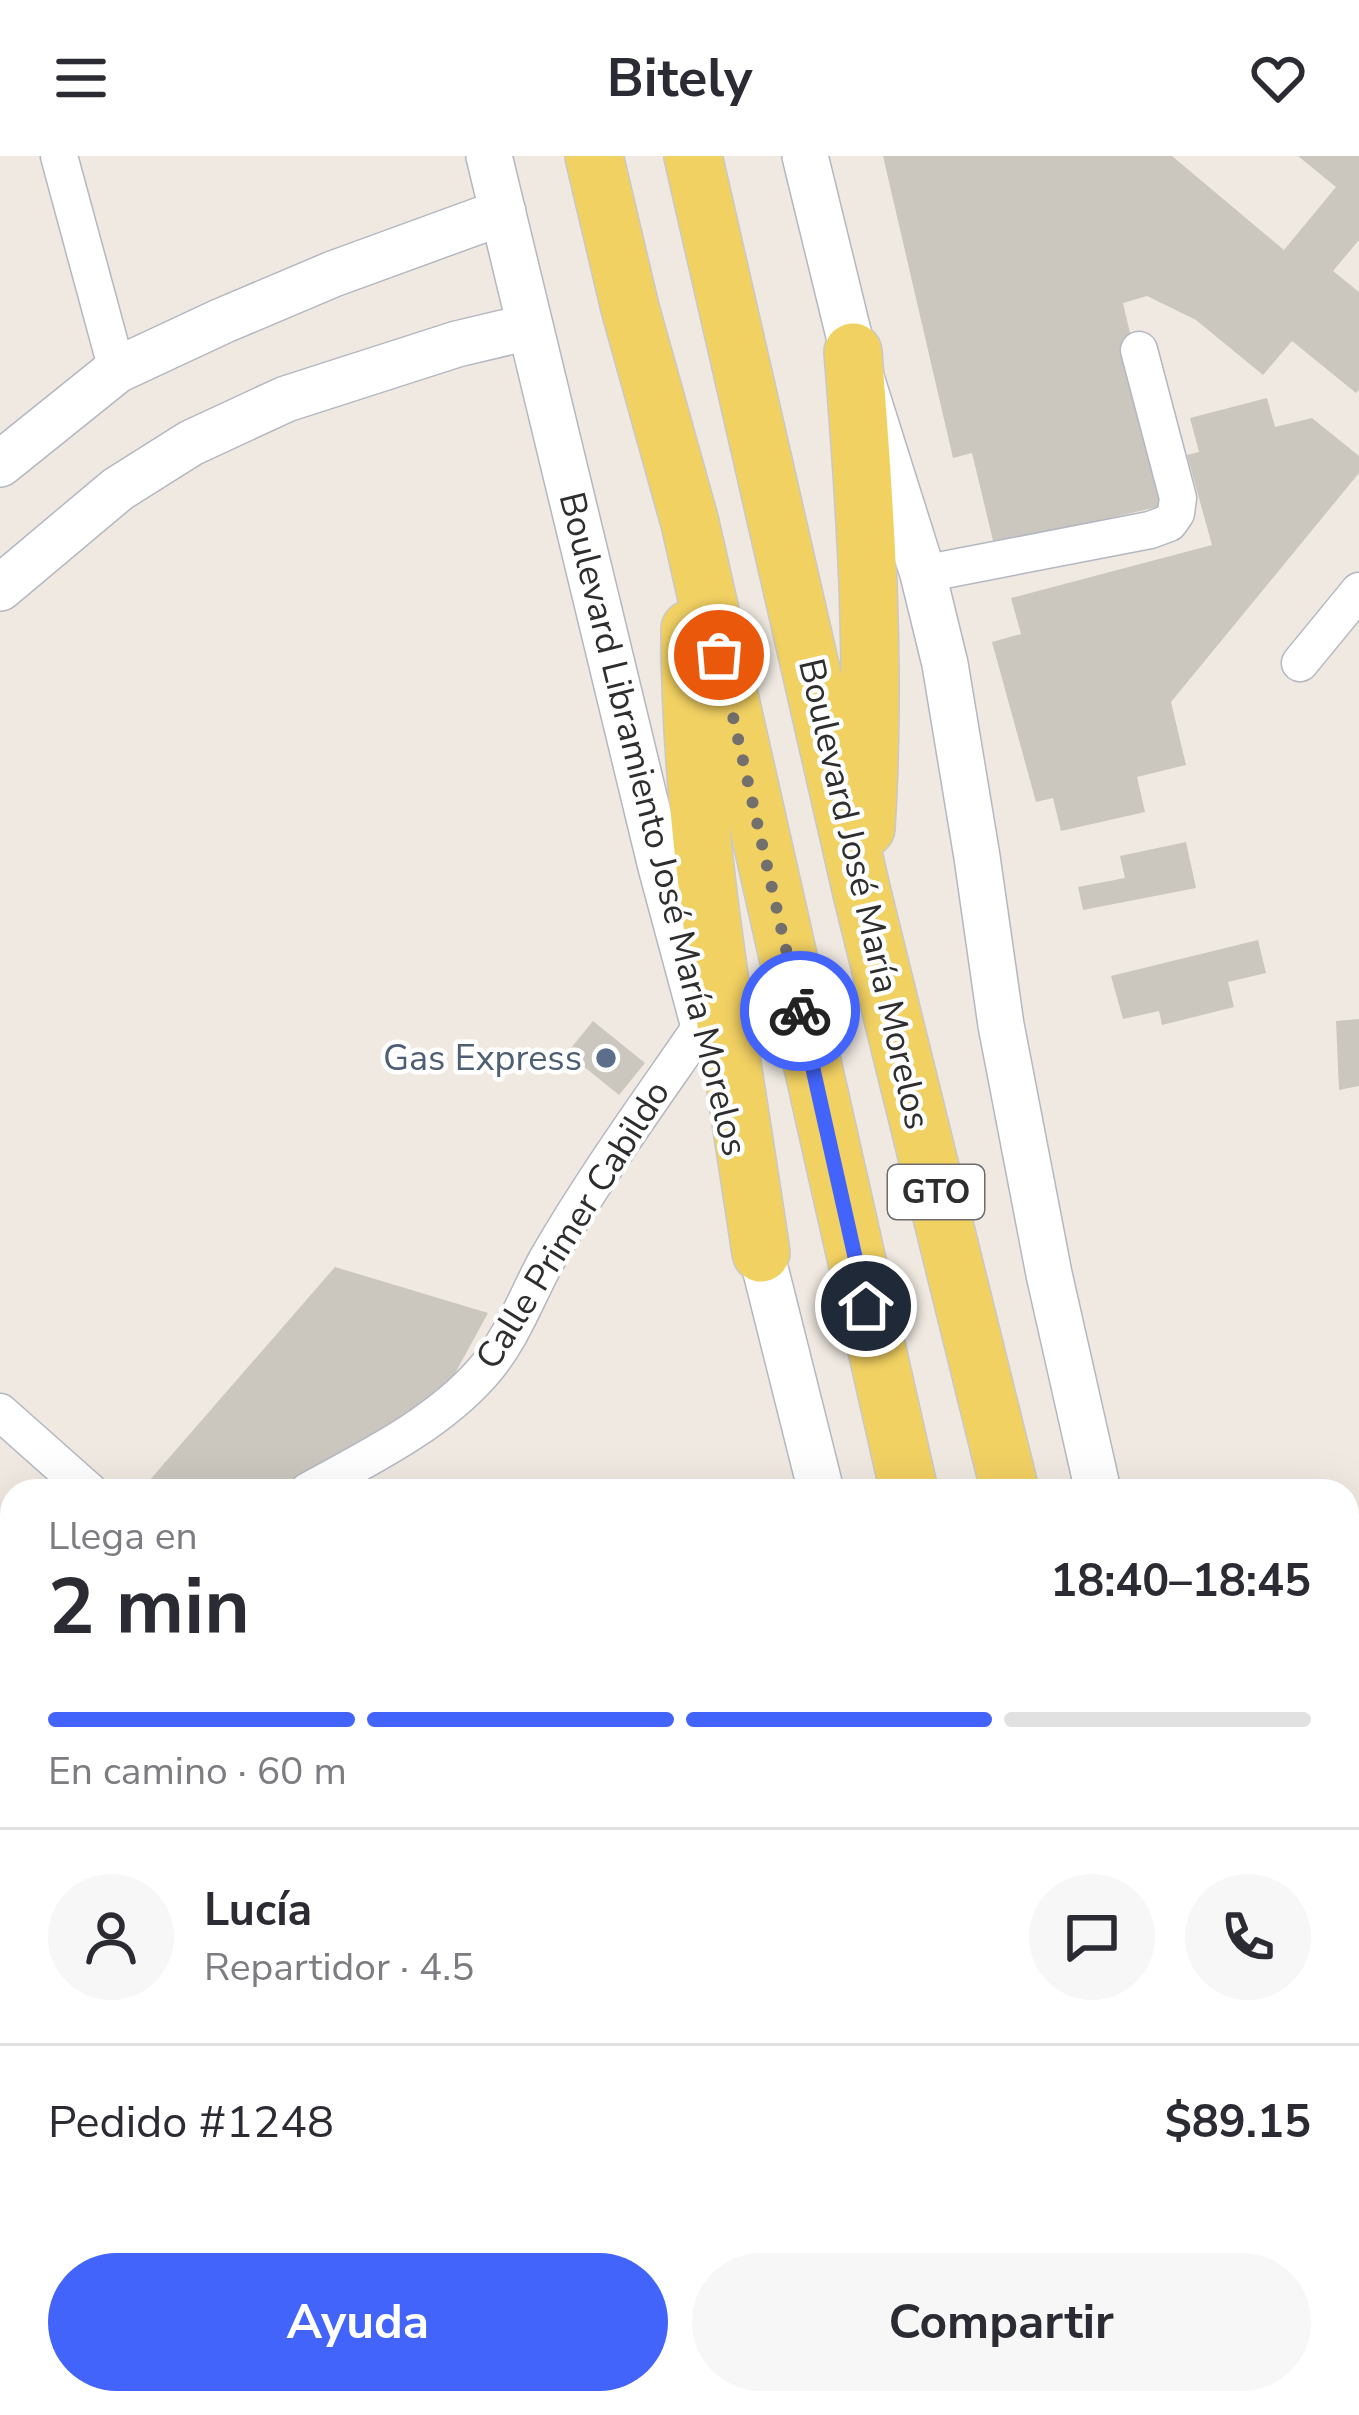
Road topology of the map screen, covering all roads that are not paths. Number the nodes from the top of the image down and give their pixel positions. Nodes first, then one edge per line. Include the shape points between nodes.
1 (59, 156) edge
2 (489, 156) edge
3 (594, 156) edge
4 (693, 156) edge
5 (805, 156) edge
6 (503, 212) junction
7 (529, 327) junction
8 (1139, 350) dead end
9 (853, 352) junction
10 (117, 370) junction
11 (0, 464) edge
12 (690, 523) junction
13 (922, 574) junction
14 (0, 588) edge
15 (1359, 591) edge
16 (1300, 663) dead end
17 (862, 892) junction
18 (703, 1024) junction
19 (761, 1253) junction
20 (0, 1412) edge
21 (75, 1479) edge
22 (329, 1479) edge
23 (818, 1479) edge
24 (906, 1479) edge
25 (1007, 1479) edge
26 (1095, 1479) edge

1 - 10 street
2 - 6 street, Boulevard Libramiento José María Morelos
3 - 12 main road, GTO
4 - 17 main road, Boulevard José María Morelos / GTO
5 - 9 street
6 - 7 street, Boulevard Libramiento José María Morelos
6 - 10 street via 333,274
7 - 14 street via 286,399 191,443 118,489
7 - 18 street, Boulevard Libramiento José María Morelos
8 - 13 street via 1178,498 1169,523
9 - 13 street
9 - 17 main road via 871,662
10 - 11 street
12 - 19 main road via 692,727
12 - 24 main road, GTO
13 - 26 street via 945,664 1001,1025
15 - 16 street
17 - 25 main road, Boulevard José María Morelos / GTO
18 - 19 street, Boulevard Libramiento José María Morelos
18 - 22 street, Calle Primer Cabildo via 556,1245 484,1371 446,1407
19 - 23 street, Boulevard Libramiento José María Morelos
20 - 21 street

